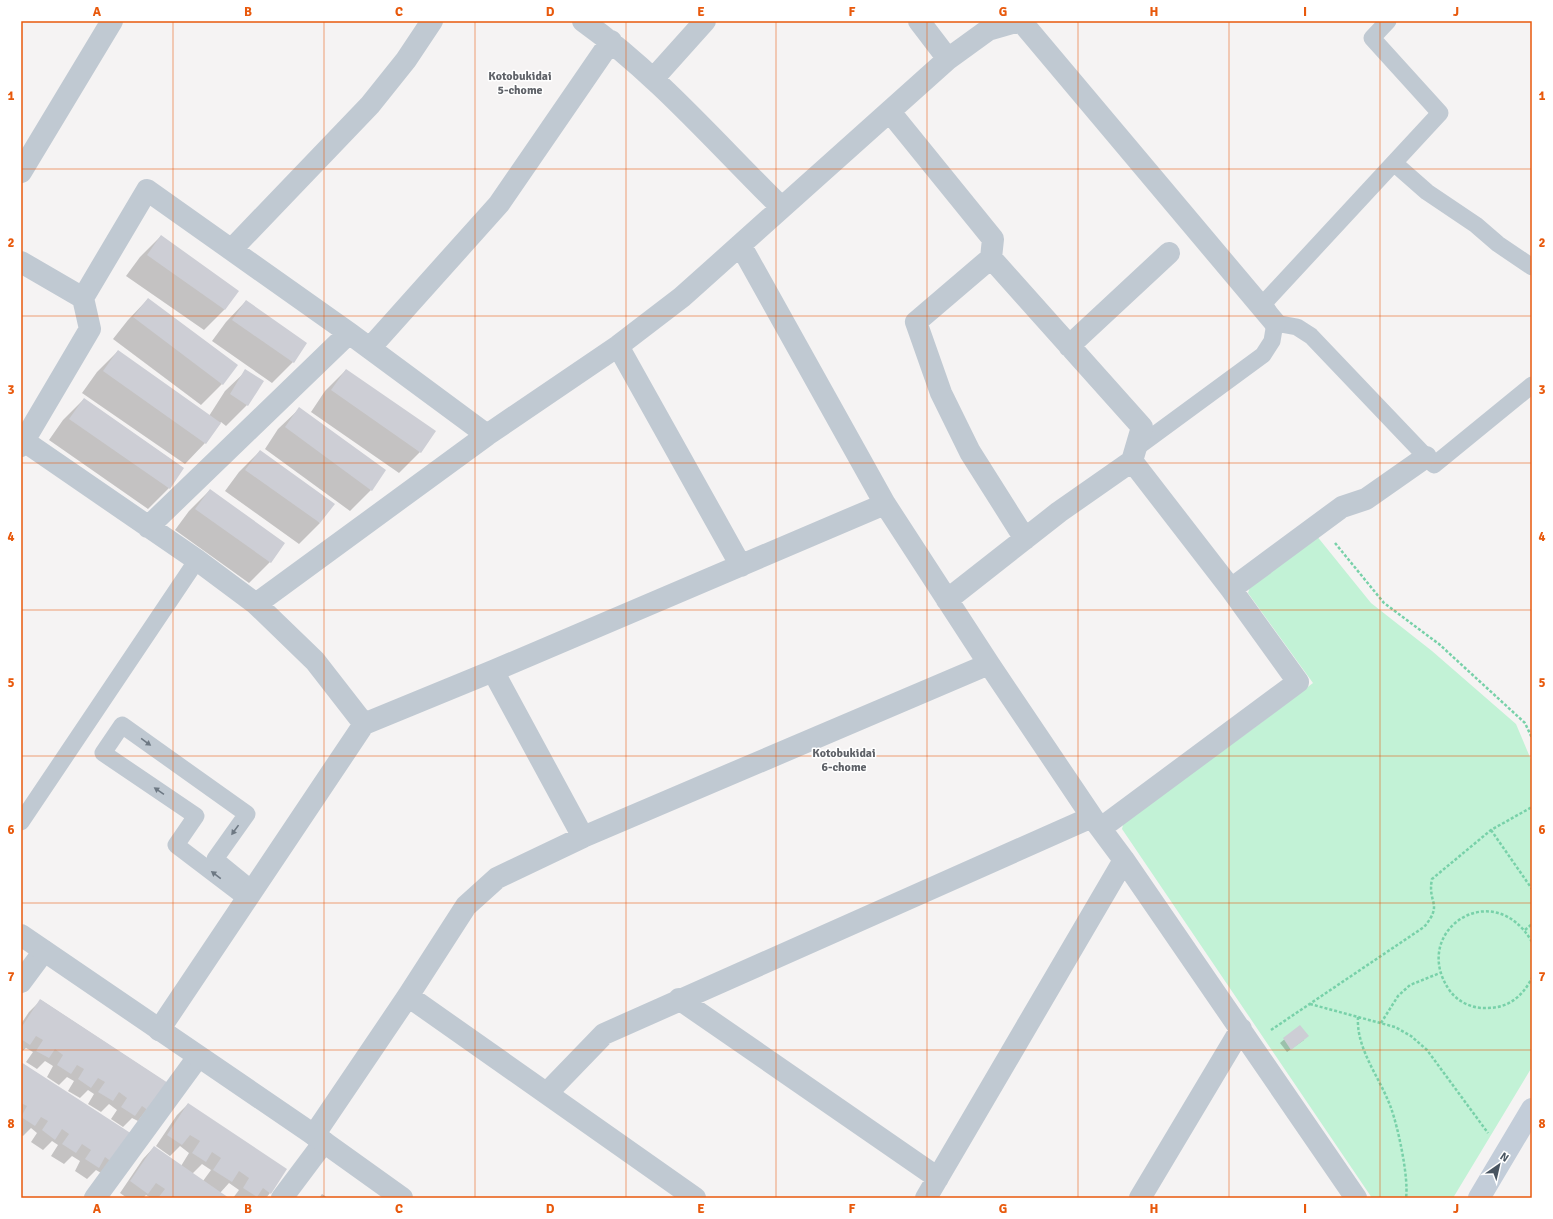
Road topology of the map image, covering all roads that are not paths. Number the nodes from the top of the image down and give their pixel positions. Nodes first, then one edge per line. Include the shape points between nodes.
1 (112, 21) edge
2 (432, 21) edge
3 (583, 21) edge
4 (705, 21) edge
5 (919, 21) edge
6 (1020, 21) edge
7 (1388, 21) edge
8 (611, 41) junction
9 (948, 59) junction
10 (653, 79) junction
11 (890, 112) junction
12 (1394, 163) junction
13 (21, 172) edge
14 (781, 208) junction
15 (741, 246) junction
16 (232, 249) junction
17 (1169, 253) dead end
18 (991, 258) junction
19 (21, 262) edge
20 (1532, 267) edge
21 (83, 298) junction
22 (1275, 323) junction
23 (349, 333) junction
24 (618, 346) junction
25 (1069, 346) junction
26 (370, 348) junction
27 (1532, 385) edge
28 (487, 435) junction
29 (23, 444) edge
30 (1134, 455) junction
31 (1426, 457) junction
32 (885, 504) junction
33 (148, 526) junction
34 (1025, 539) junction
35 (197, 560) junction
36 (741, 566) junction
37 (1231, 589) junction
38 (947, 600) junction
39 (256, 604) junction
40 (989, 664) junction
41 (493, 671) junction
42 (364, 724) junction
43 (21, 822) edge
44 (1096, 823) junction
45 (583, 837) junction
46 (1124, 860) junction
47 (250, 894) junction
48 (21, 935) edge
49 (44, 951) junction
50 (21, 982) edge
51 (408, 996) junction
52 (679, 999) junction
53 (159, 1030) junction
54 (1246, 1036) junction
55 (198, 1057) junction
56 (547, 1093) junction
57 (1532, 1109) edge
58 (319, 1138) junction
59 (938, 1178) junction
60 (95, 1198) edge
61 (282, 1198) edge
62 (402, 1198) edge
63 (695, 1198) edge
64 (926, 1198) edge
65 (1140, 1198) edge
66 (1355, 1198) edge
67 (1479, 1198) edge

1 - 13 street
2 - 16 street via 406,60 370,105
3 - 8 street
4 - 10 street
5 - 9 street
6 - 9 street via 988,30
6 - 22 street
7 - 12 lane via 1372,38 1440,113
8 - 10 street
8 - 26 street via 499,204
9 - 11 street
10 - 14 street
11 - 14 street
11 - 18 street via 993,239
12 - 20 lane via 1427,192
12 - 22 lane via 1264,303
14 - 15 street
15 - 24 street via 682,297
15 - 32 street
16 - 21 street via 147,190
16 - 23 street
17 - 25 street
18 - 25 street
18 - 34 street via 916,322 941,393 970,452
19 - 21 street
21 - 29 street via 90,329
22 - 30 lane via 1272,341 1263,355
22 - 31 lane via 1297,327 1311,336
23 - 26 street
23 - 33 street
24 - 28 street
24 - 36 street
25 - 30 street via 1142,427
26 - 28 street
27 - 31 lane via 1434,465
28 - 39 street
29 - 33 street
30 - 34 street
30 - 37 street
31 - 37 street via 1366,499 1342,508
32 - 36 street
32 - 38 street
33 - 35 street
34 - 38 street
35 - 39 street
35 - 43 lane
36 - 41 street
37 - 44 street via 1298,682
38 - 40 street
39 - 42 street via 315,661
40 - 44 street
40 - 45 street
41 - 42 street
41 - 45 street
42 - 47 street
44 - 46 street
44 - 52 street
45 - 51 street via 497,878 466,906
46 - 54 street
46 - 59 street
47 -> 47 lane via 176,845 196,816 103,752 122,725 247,814 215,859
47 - 53 street
48 - 49 street
49 - 50 street
49 - 53 street
51 - 56 street
51 - 58 street
52 - 56 street via 604,1034
52 - 59 street
53 - 55 street
54 - 65 street
54 - 66 street
55 - 58 street
55 - 60 street
56 - 63 street
57 - 67 main road
58 - 61 street
58 - 62 street
59 - 64 street

